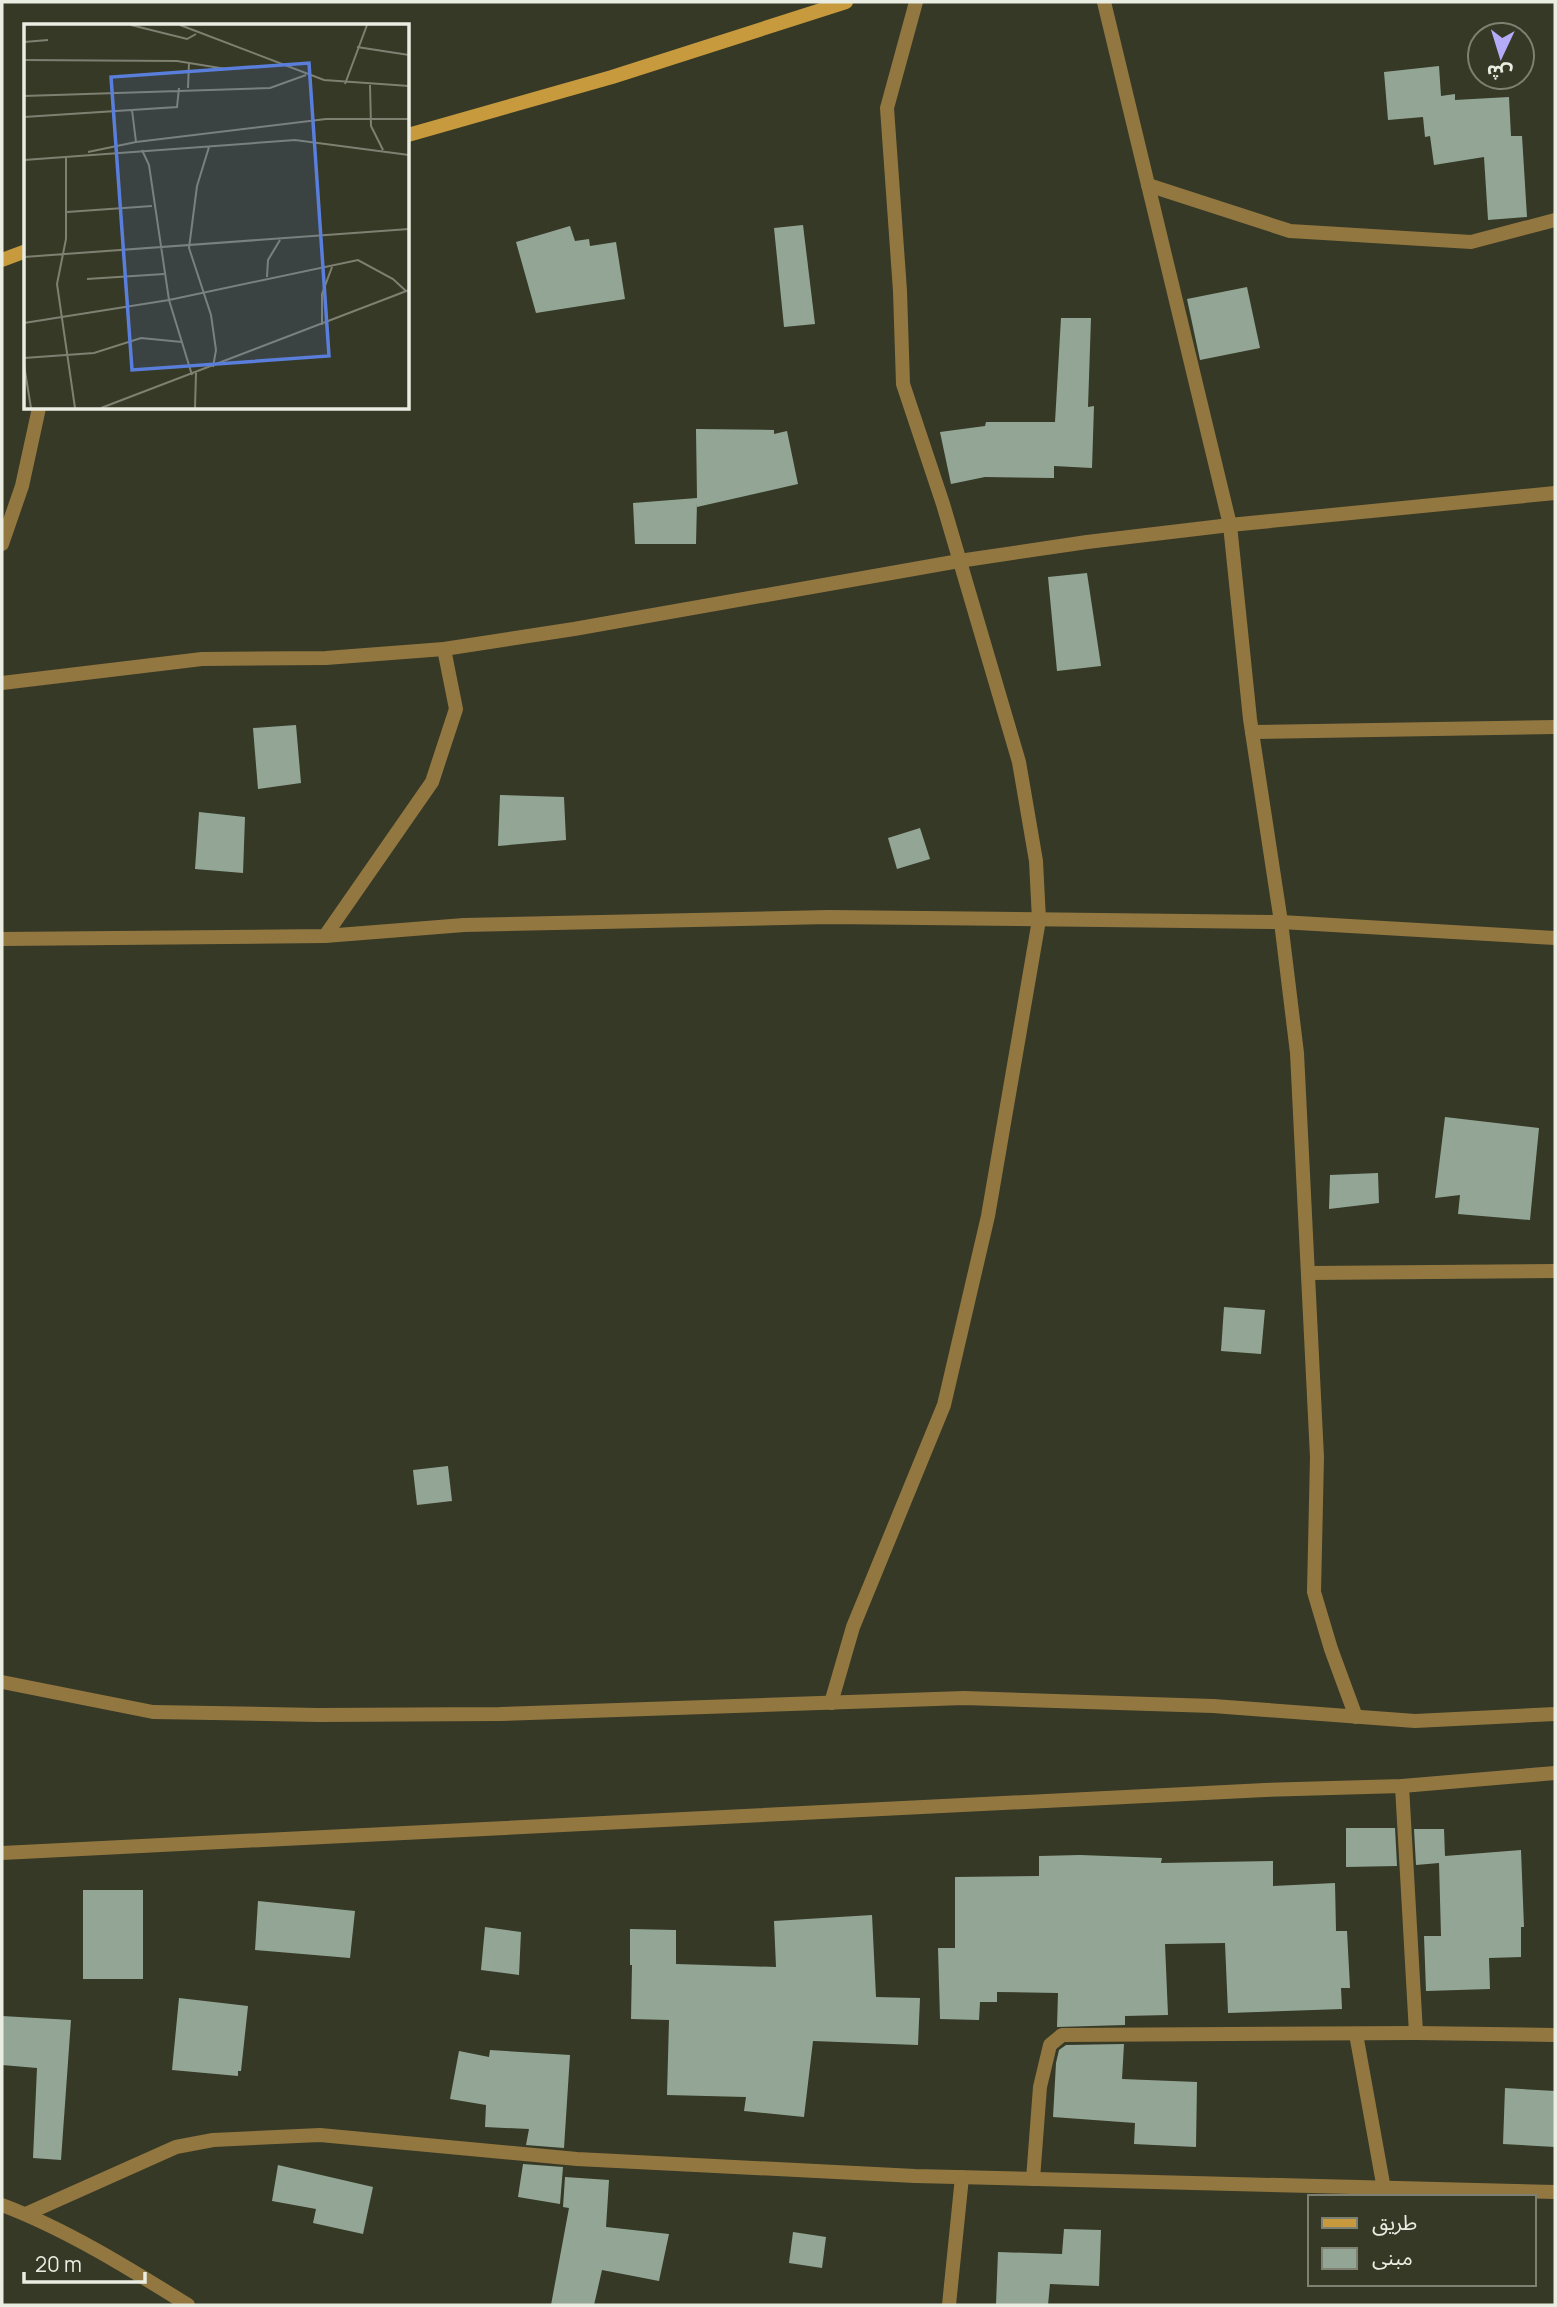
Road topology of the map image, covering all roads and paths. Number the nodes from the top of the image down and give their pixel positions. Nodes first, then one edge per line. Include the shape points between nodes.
1 (846, 2) edge
2 (916, 2) edge
3 (1104, 2) edge
4 (410, 134) edge
5 (1148, 185) junction
6 (1555, 220) edge
7 (24, 252) edge
8 (2, 260) edge
9 (39, 410) edge
10 (1555, 493) edge
11 (1230, 525) junction
12 (2, 544) edge
13 (959, 561) junction
14 (444, 649) junction
15 (2, 683) edge
16 (1555, 727) edge
17 (1252, 732) junction
18 (1039, 920) junction
19 (1281, 922) junction
20 (325, 936) junction
21 (1555, 938) edge
22 (2, 939) edge
23 (1555, 1271) edge
24 (1309, 1273) junction
25 (2, 1682) edge
26 (831, 1703) junction
27 (1555, 1714) edge
28 (1356, 1717) junction
29 (1555, 1773) edge
30 (1402, 1786) junction
31 (2, 1853) edge
32 (1416, 2033) junction
33 (1356, 2034) junction
34 (1555, 2035) edge
35 (962, 2177) junction
36 (1033, 2179) junction
37 (1384, 2189) junction
38 (1555, 2192) edge
39 (2, 2205) edge
40 (26, 2214) junction
41 (188, 2305) edge
42 (949, 2305) edge

1 - 4 street via 612,77
2 - 13 street via 887,108 903,384
3 - 5 street
5 - 6 street via 1290,231 1471,242
5 - 11 street
7 - 8 street
9 - 12 street via 22,486
10 - 11 street
11 - 13 street
11 - 17 street
13 - 14 street
13 - 18 street via 1018,762 1036,861
14 - 15 street via 327,658 202,659
14 - 20 street via 456,709 432,782
16 - 17 street
17 - 19 street
18 - 19 street
18 - 20 street via 829,917 505,924
18 - 26 street via 988,1216 944,1405 853,1627
19 - 21 street
19 - 24 street via 1297,1053
20 - 22 street
23 - 24 street
24 - 28 street via 1317,1457 1314,1592
25 - 26 street via 153,1713 500,1714
26 - 28 street via 964,1698 1213,1706
27 - 28 street via 1415,1721
29 - 30 street
30 - 31 street
30 - 32 street
32 - 33 street
32 - 34 street
33 - 36 street via 1062,2035 1050,2045 1040,2087
33 - 37 street
35 - 36 street
35 - 40 street via 577,2159 320,2135 213,2140 176,2147
35 - 42 street
36 - 37 street
37 - 38 street
39 - 40 street
40 - 41 street

